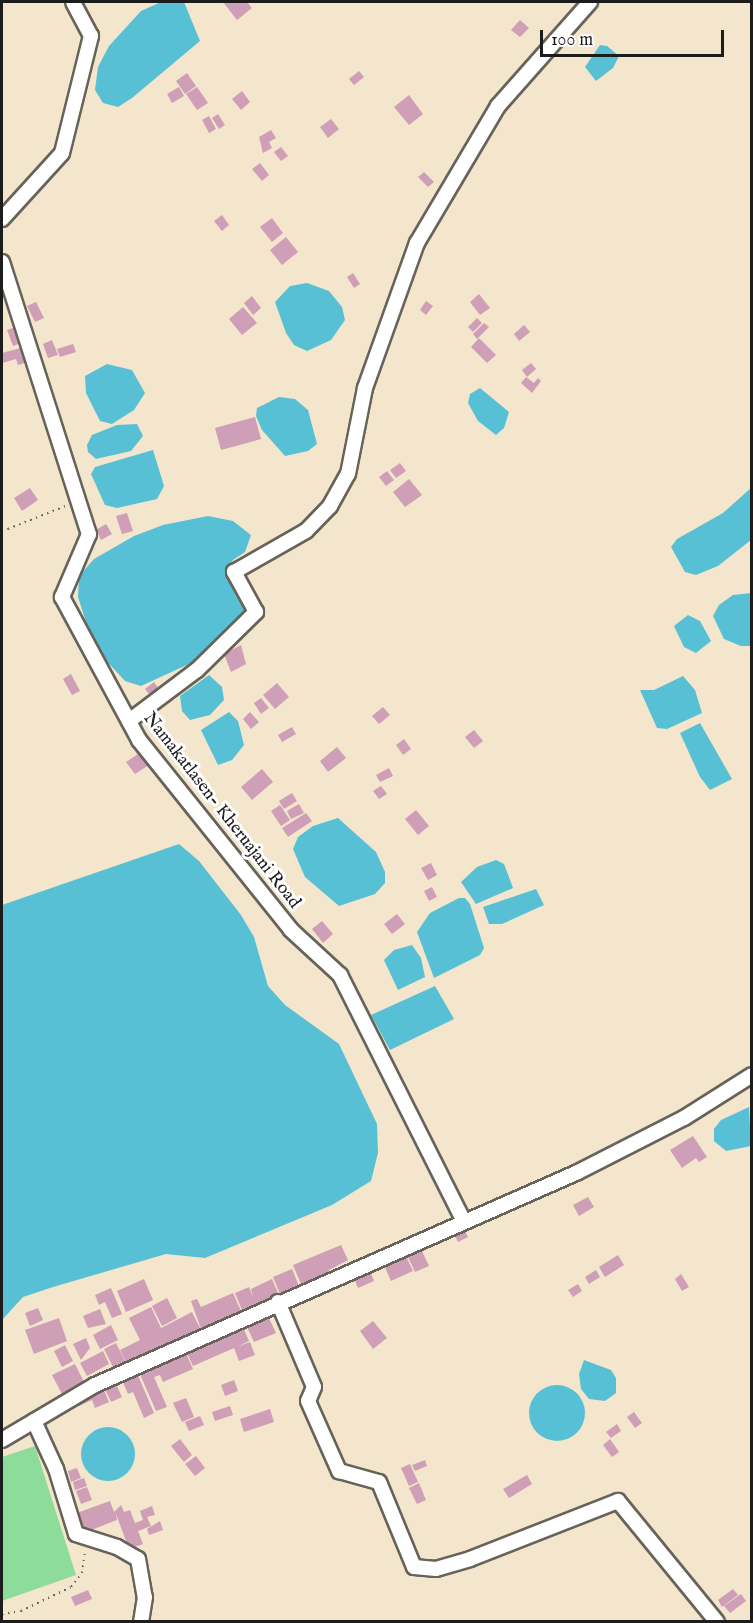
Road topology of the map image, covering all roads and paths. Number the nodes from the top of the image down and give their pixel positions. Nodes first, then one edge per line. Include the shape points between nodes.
1 (73, 2) edge
2 (590, 2) edge
3 (2, 219) edge
4 (2, 262) edge
5 (78, 501) junction
6 (2, 525) edge
7 (129, 721) junction
8 (752, 1075) edge
9 (463, 1220) junction
10 (278, 1302) junction
11 (34, 1421) junction
12 (2, 1440) edge
13 (85, 1539) junction
14 (2, 1614) edge
15 (141, 1622) edge
16 (717, 1622) edge

1 - 3 street via 91,36 62,153
2 - 7 street via 498,106 417,243 365,388 348,474 330,506 306,531 234,572 256,612 197,670
4 - 5 street, Namakatlasen- Kheruajani Road
5 - 6 path via 17,527 8,529
5 - 7 street, Namakatlasen- Kheruajani Road via 89,534 62,597
7 - 9 street, Namakatlasen- Kheruajani Road via 139,740 291,930 340,975
8 - 9 street via 684,1118 586,1168
9 - 10 street
10 - 11 street via 95,1385
10 - 16 street via 314,1387 308,1401 339,1471 379,1482 414,1568 436,1569 470,1559 618,1501
11 - 12 street
11 - 13 street via 56,1469 76,1534
13 - 14 path via 86,1563 71,1587 21,1611
13 - 15 street via 117,1546 138,1559 145,1597

